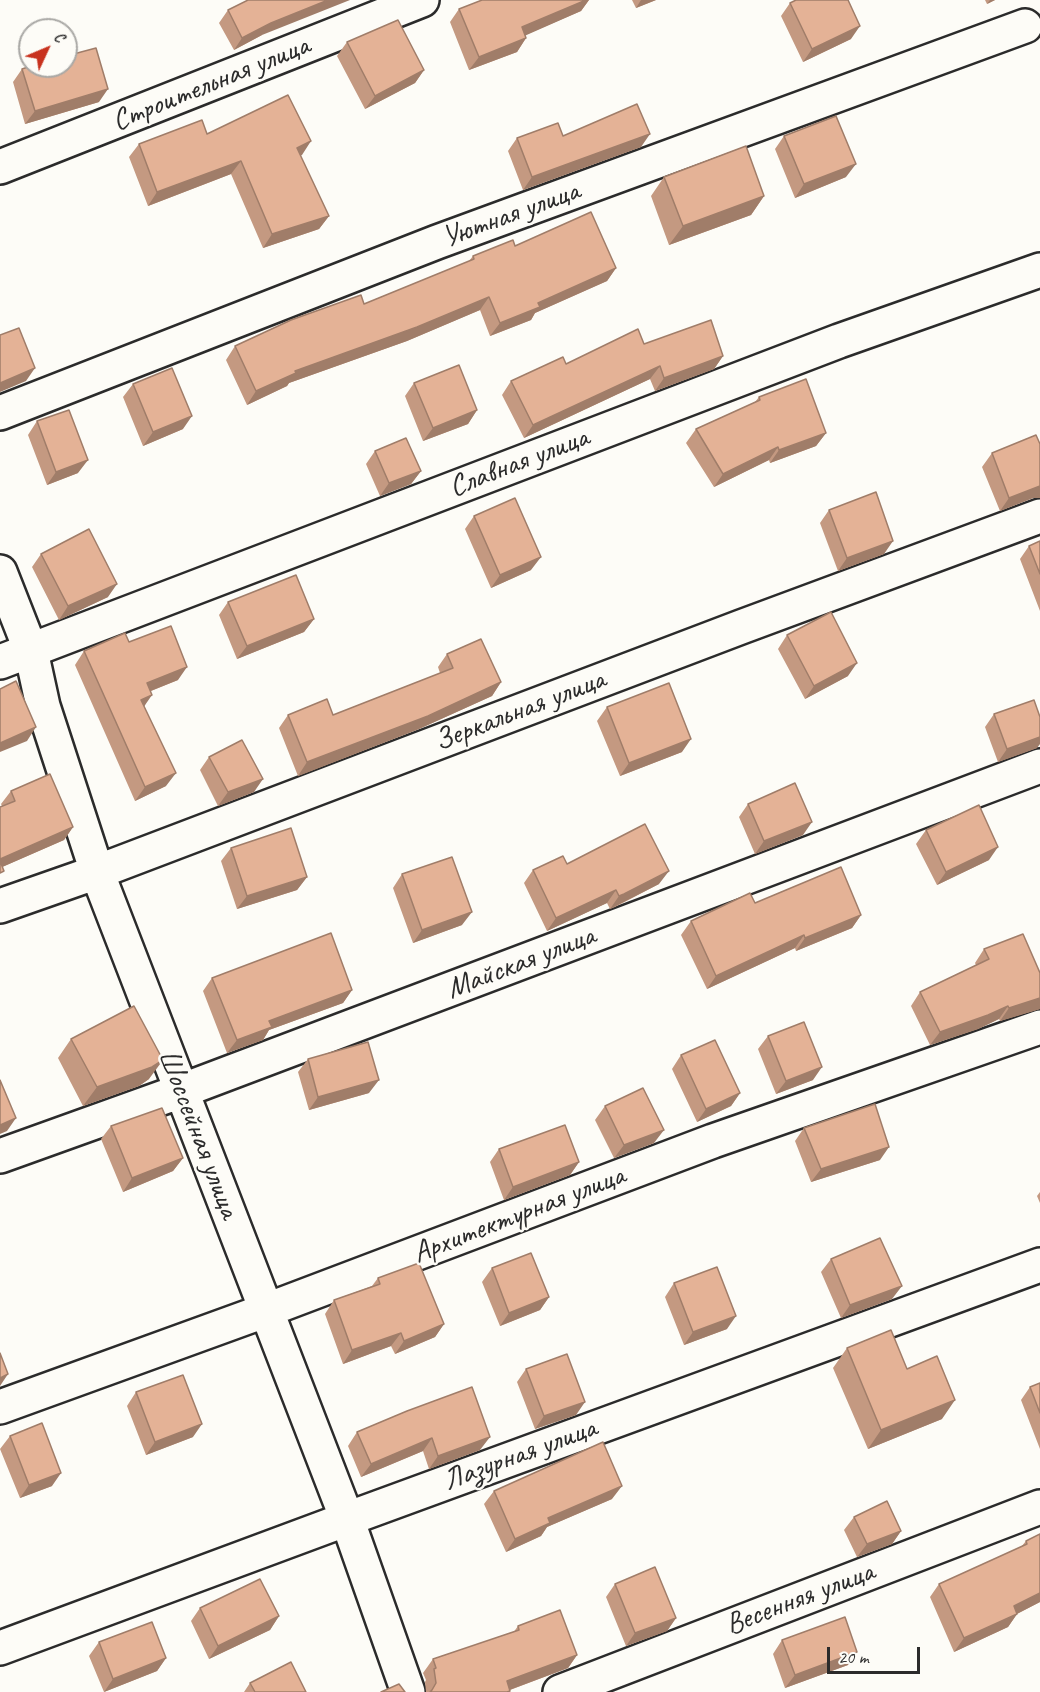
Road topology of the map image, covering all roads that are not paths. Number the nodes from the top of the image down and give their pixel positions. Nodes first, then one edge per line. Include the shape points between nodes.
1 (422, 0) edge
2 (1025, 26) dead end
3 (0, 167) edge
4 (1040, 270) edge
5 (0, 413) edge
6 (1040, 516) edge
7 (0, 572) edge
8 (31, 651) junction
9 (0, 662) edge
10 (1040, 766) edge
11 (97, 872) junction
12 (0, 906) edge
13 (1040, 1027) edge
14 (181, 1091) junction
15 (0, 1156) edge
16 (1040, 1265) edge
17 (267, 1310) junction
18 (0, 1407) edge
19 (1040, 1507) edge
20 (346, 1519) junction
21 (0, 1648) edge
22 (408, 1692) edge
23 (560, 1692) edge

1 - 3 street, Строительная улица
2 - 5 street, Уютная улица via 437,242
4 - 8 street, Славная улица via 839,340
6 - 11 street, Зеркальная улица
7 - 8 street, Шоссейная улица
8 - 9 street, Славная улица
8 - 11 street, Шоссейная улица via 43,706
10 - 14 street, Майская улица
11 - 12 street, Зеркальная улица
11 - 14 street, Шоссейная улица
13 - 17 street, Архитектурная улица via 713,1142
14 - 15 street, Майская улица
14 - 17 street, Шоссейная улица
16 - 20 street, Лазурная улица
17 - 18 street, Архитектурная улица
17 - 20 street, Шоссейная улица
19 - 23 street, Весенняя улица
20 - 21 street, Лазурная улица
20 - 22 street, Шоссейная улица

